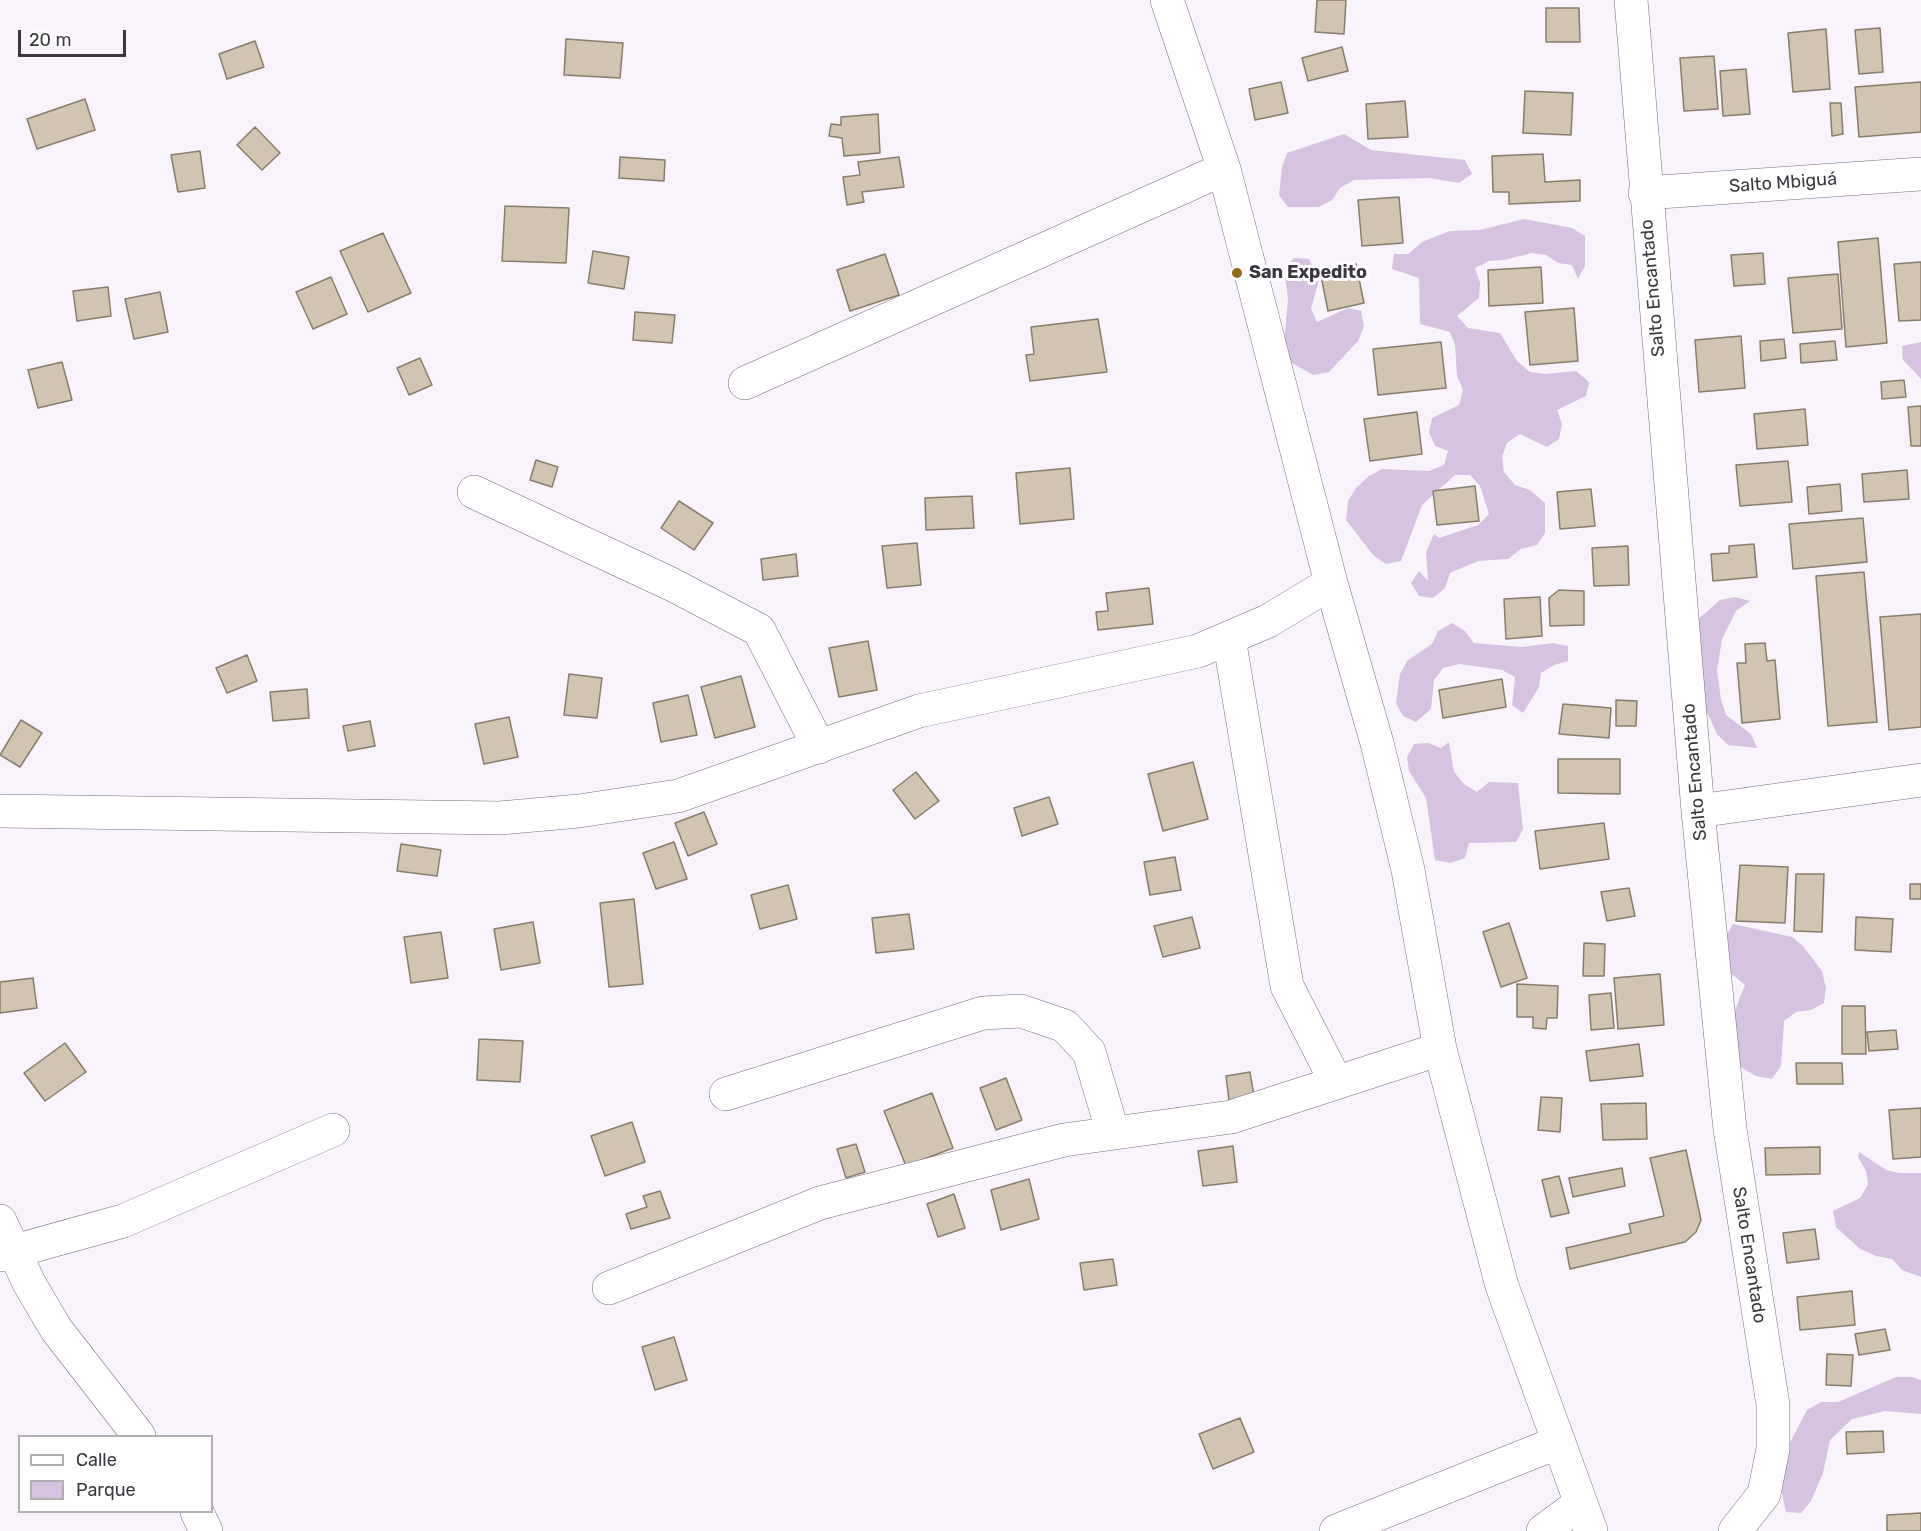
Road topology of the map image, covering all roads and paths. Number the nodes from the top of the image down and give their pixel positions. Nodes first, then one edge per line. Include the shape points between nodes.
1 (1167, 0) edge
2 (1631, 0) edge
3 (1224, 169) junction
4 (1921, 174) edge
5 (1645, 193) junction
6 (745, 383) dead end
7 (474, 492) dead end
8 (1331, 583) junction
9 (1229, 638) junction
10 (819, 747) junction
11 (1921, 780) edge
12 (0, 811) edge
13 (1698, 811) junction
14 (1440, 1049) junction
15 (1336, 1082) junction
16 (726, 1094) dead end
17 (333, 1130) dead end
18 (1113, 1133) junction
19 (0, 1221) edge
20 (7, 1254) edge
21 (609, 1288) dead end
22 (138, 1435) edge
23 (1559, 1442) junction
24 (197, 1513) edge
25 (1586, 1517) edge
26 (206, 1531) edge
27 (1336, 1531) edge
28 (1543, 1531) edge
29 (1735, 1531) edge

1 - 3 street
2 - 5 street, Salto Encantado
3 - 6 street
3 - 8 street
4 - 5 street, Salto Mbiguá
5 - 13 street, Salto Encantado
7 - 10 street via 671,584 759,630
8 - 9 street via 1268,621
8 - 14 street via 1408,870
9 - 10 street via 1198,651 919,711
9 - 15 street via 1287,986
10 - 12 street via 678,796 500,818
11 - 13 street
13 - 29 street, Salto Encantado via 1730,1129 1773,1405 1773,1449 1764,1494
14 - 15 street
14 - 23 street via 1502,1286
15 - 18 street via 1231,1117
16 - 18 street via 983,1013 1021,1011 1065,1026 1089,1052
17 - 20 street via 123,1221
18 - 21 street via 1064,1140 820,1203
19 - 20 street
20 - 22 street via 56,1329
23 - 25 street
23 - 27 street
24 - 26 street
25 - 28 street

